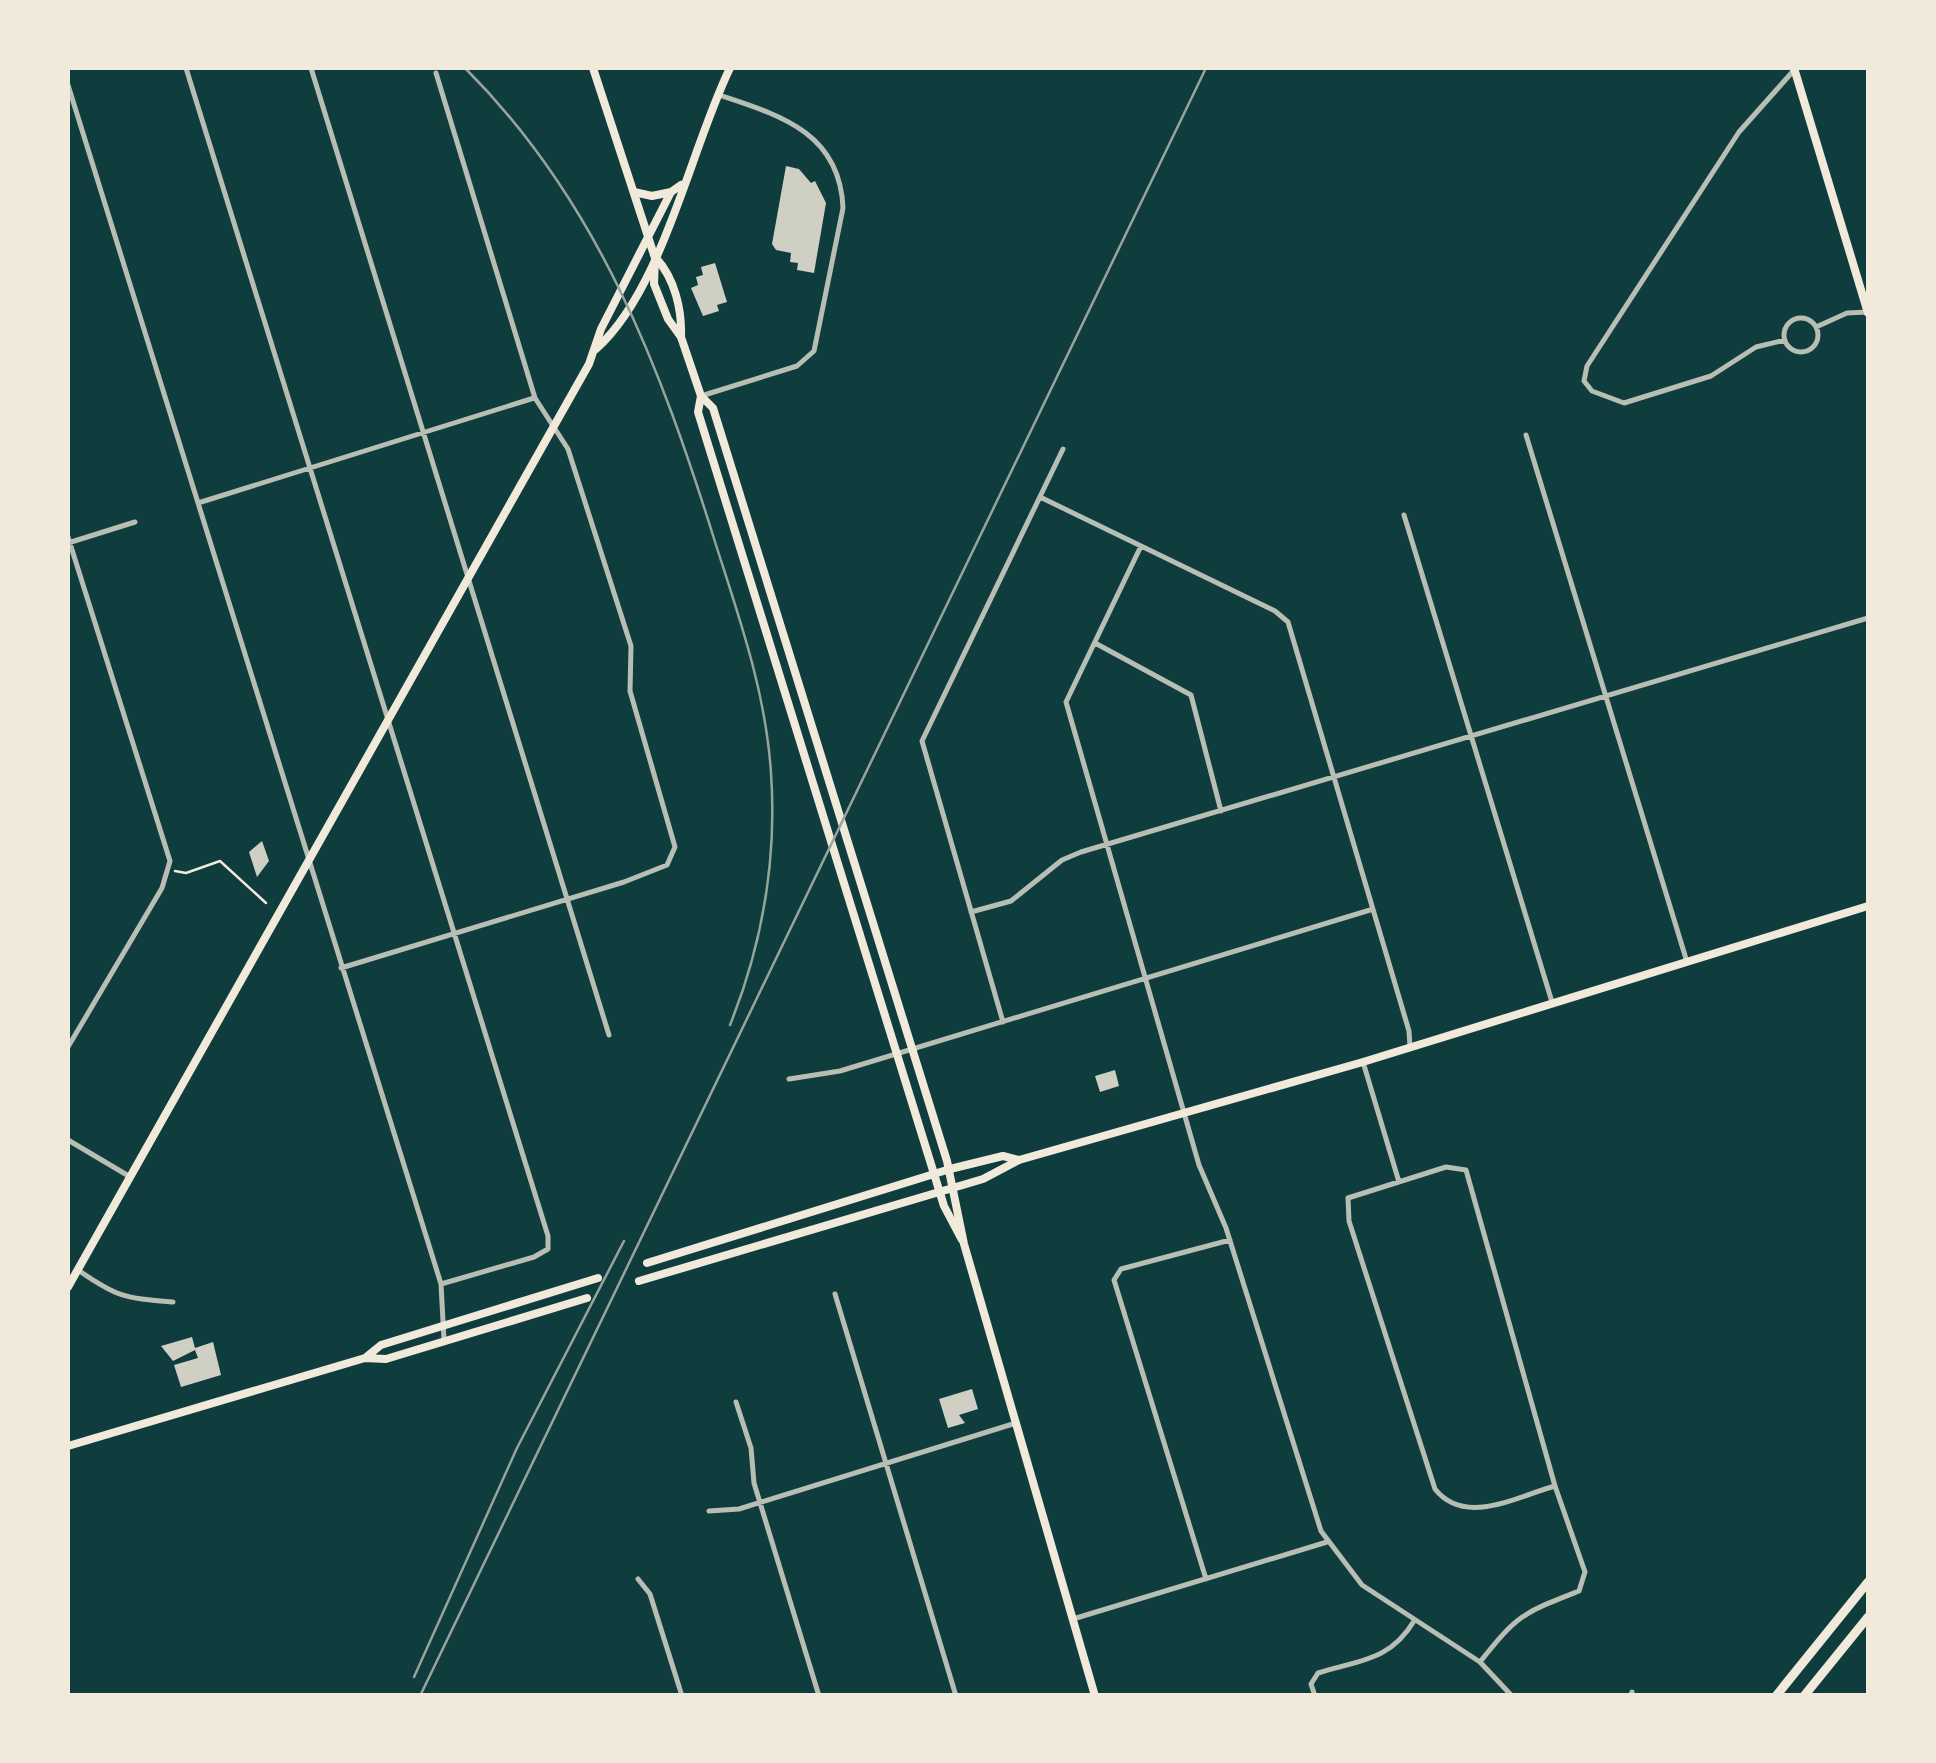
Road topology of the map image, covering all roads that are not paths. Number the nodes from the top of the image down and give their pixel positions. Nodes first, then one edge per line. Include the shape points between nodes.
1 (186, 68) edge
2 (311, 68) edge
3 (593, 68) edge
4 (730, 68) edge
5 (1794, 68) edge
6 (436, 73) dead end
7 (68, 85) edge
8 (717, 94) junction
9 (682, 185) junction
10 (634, 192) junction
11 (670, 192) junction
12 (649, 238) junction
13 (655, 258) junction
14 (1868, 312) edge
15 (1816, 326) junction
16 (681, 337) junction
17 (1785, 340) junction
18 (596, 350) junction
19 (701, 396) junction
20 (535, 398) junction
21 (552, 428) junction
22 (423, 433) junction
23 (1526, 435) dead end
24 (1064, 449) dead end
25 (311, 470) junction
26 (1040, 497) junction
27 (198, 503) junction
28 (1404, 515) dead end
29 (135, 522) dead end
30 (68, 541) edge
31 (1140, 546) junction
32 (467, 576) junction
33 (1868, 618) edge
34 (1095, 643) junction
35 (1604, 696) junction
36 (388, 717) junction
37 (1470, 736) junction
38 (1332, 778) junction
39 (1221, 811) junction
40 (1106, 845) junction
41 (307, 859) junction
42 (568, 898) junction
43 (1868, 906) edge
44 (1370, 910) junction
45 (971, 912) junction
46 (455, 932) junction
47 (1687, 962) junction
48 (341, 968) junction
49 (1146, 978) junction
50 (1552, 1002) junction
51 (1002, 1022) junction
52 (609, 1036) dead end
53 (68, 1047) edge
54 (913, 1048) junction
55 (1410, 1048) junction
56 (899, 1053) junction
57 (1363, 1062) junction
58 (789, 1079) dead end
59 (1184, 1111) junction
60 (68, 1140) edge
61 (1019, 1160) junction
62 (950, 1169) junction
63 (936, 1173) junction
64 (127, 1175) junction
65 (1399, 1182) junction
66 (954, 1187) junction
67 (940, 1191) junction
68 (1230, 1240) junction
69 (964, 1244) junction
70 (648, 1262) dead end
71 (76, 1268) junction
72 (598, 1278) dead end
73 (639, 1281) dead end
74 (440, 1284) junction
75 (68, 1287) edge
76 (835, 1294) dead end
77 (587, 1298) dead end
78 (173, 1302) dead end
79 (444, 1326) junction
80 (444, 1342) junction
81 (366, 1358) junction
82 (736, 1402) dead end
83 (1016, 1423) junction
84 (68, 1449) edge
85 (886, 1463) junction
86 (1556, 1486) junction
87 (760, 1502) junction
88 (709, 1511) dead end
89 (1327, 1542) junction
90 (1206, 1579) junction
91 (638, 1580) dead end
92 (1868, 1582) edge
93 (1868, 1617) edge
94 (1073, 1619) junction
95 (1414, 1621) junction
96 (1480, 1662) junction
97 (682, 1696) edge
98 (819, 1696) edge
99 (956, 1696) edge
100 (1095, 1696) edge
101 (1315, 1696) edge
102 (1512, 1696) edge
103 (1776, 1696) edge
104 (1804, 1696) edge

1 - 25 street
2 - 22 street
3 - 10 main road
4 - 8 main road
5 - 14 main road
5 - 17 street via 1739,132 1587,366 1584,381 1595,393 1624,403 1712,376 1756,347
6 - 20 street
7 - 27 street
8 - 9 main road
8 - 19 street via 810,133 839,185 842,211 814,351 796,366
9 - 11 main road
9 - 13 main road
10 - 11 main road
10 - 12 main road
11 - 12 main road
12 - 13 main road
12 - 18 main road
13 - 16 main road via 654,284
13 - 16 main road via 682,314
13 - 18 main road via 619,324
14 - 15 street
15 - 17 street via 1794,320
15 - 17 street via 1811,350 1793,350
16 - 19 main road
18 - 21 main road
19 - 54 main road via 713,408
19 - 56 main road via 698,412
20 - 21 street
20 - 22 street
21 - 32 main road
21 - 42 street via 568,449 630,646 630,691 675,847 657,870
22 - 25 street
22 - 32 street
23 - 35 street
24 - 26 street
25 - 27 street
25 - 36 street
26 - 31 street
26 - 45 street via 922,741
27 - 41 street
28 - 37 street
29 - 30 street
30 - 53 street via 169,852 169,870
31 - 34 street
31 - 38 street via 1285,618
32 - 36 main road
32 - 42 street
33 - 35 street
34 - 39 street via 1192,694
34 - 40 street via 1066,702
35 - 37 street
35 - 47 street
36 - 41 main road
36 - 46 street
37 - 38 street
37 - 50 street
38 - 39 street
38 - 44 street
39 - 40 street
40 - 45 street via 1062,860 1011,901
40 - 49 street
41 - 48 street
41 - 64 main road
42 - 46 street
42 - 52 street
43 - 47 main road
44 - 49 street
44 - 55 street
45 - 51 street
46 - 48 street
46 - 74 street via 550,1246 534,1257
47 - 50 main road
48 - 74 street
49 - 51 street
49 - 59 street
50 - 55 main road
51 - 54 street
54 - 56 street
54 - 62 main road
55 - 57 main road
56 - 58 street
56 - 63 main road
57 - 59 main road
57 - 65 street
59 - 61 main road
59 - 68 street
60 - 64 street
61 - 62 main road via 1003,1156
61 - 66 main road
62 - 63 main road
62 - 66 main road
63 - 67 main road
63 - 70 main road
64 - 71 main road
65 - 86 street via 1452,1166 1466,1170
65 - 86 street via 1355,1194 1345,1204 1430,1480 1442,1498 1462,1508
66 - 67 main road
66 - 69 main road
67 - 69 main road
67 - 73 main road
68 - 89 street via 1304,1488
68 - 90 street via 1121,1270 1114,1280
69 - 83 main road
71 - 75 main road
71 - 78 street via 122,1298
72 - 79 main road
74 - 79 street
76 - 85 street
77 - 80 main road
79 - 80 street
79 - 81 main road via 381,1345
80 - 81 main road
81 - 84 main road
82 - 87 street
83 - 85 street
83 - 94 main road
85 - 87 street
85 - 99 street
86 - 96 street via 1584,1587 1507,1626
87 - 88 street
87 - 98 street
89 - 90 street
89 - 95 street via 1362,1585
90 - 94 street
91 - 97 street via 650,1594
92 - 103 main road
93 - 104 main road
94 - 100 main road
95 - 96 street
95 - 101 street via 1380,1657 1318,1673 1311,1684
96 - 102 street

